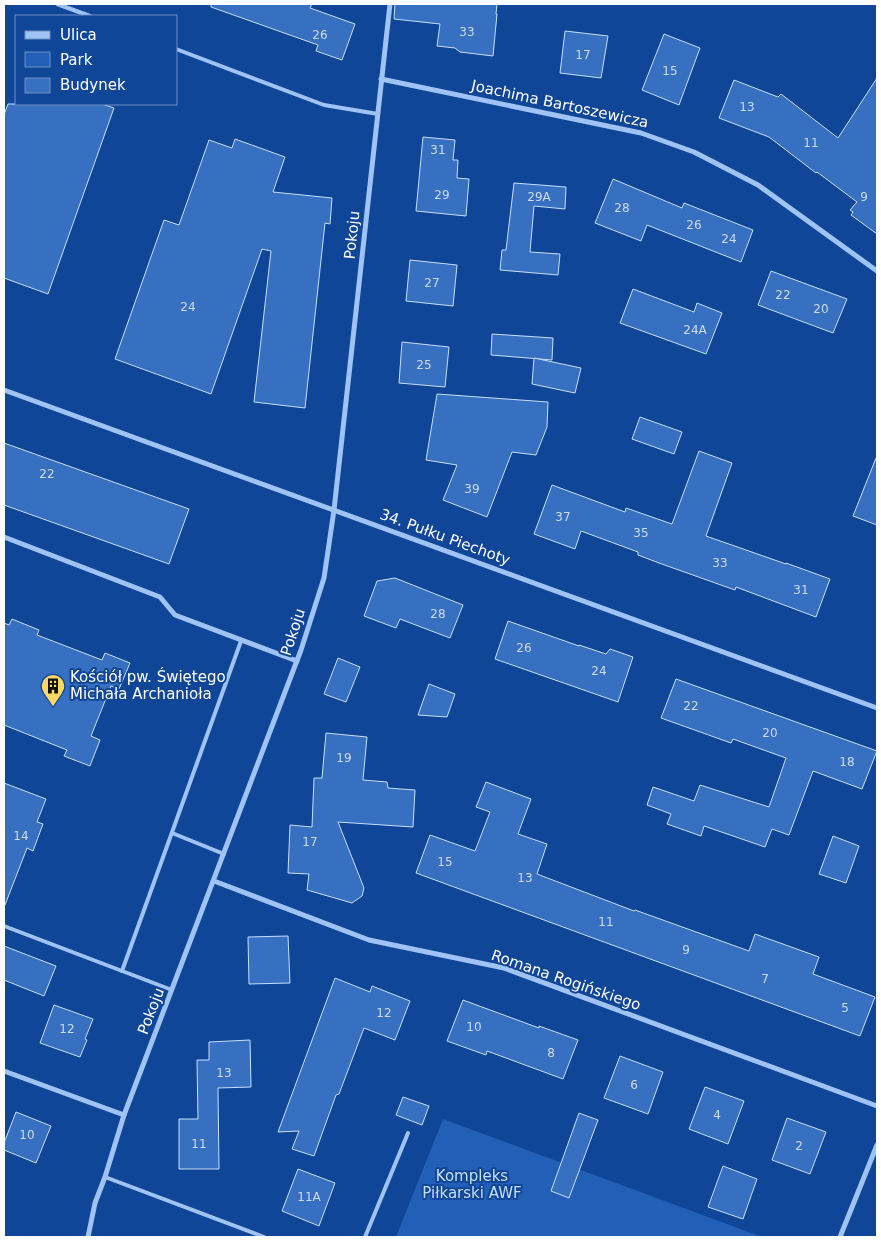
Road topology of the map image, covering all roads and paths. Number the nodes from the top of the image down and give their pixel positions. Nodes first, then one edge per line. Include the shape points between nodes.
1 (57, 4) edge
2 (390, 4) edge
3 (87, 15) edge
4 (178, 50) edge
5 (381, 79) junction
6 (378, 114) junction
7 (877, 270) edge
8 (4, 390) edge
9 (334, 510) junction
10 (4, 537) edge
11 (241, 641) junction
12 (297, 661) junction
13 (877, 708) edge
14 (172, 833) junction
15 (224, 854) junction
16 (214, 881) junction
17 (4, 926) edge
18 (122, 971) junction
19 (172, 990) junction
20 (4, 1071) edge
21 (877, 1106) edge
22 (124, 1115) junction
23 (408, 1133) dead end
24 (877, 1145) edge
25 (105, 1177) junction
26 (88, 1237) edge
27 (264, 1237) edge
28 (365, 1237) edge
29 (840, 1237) edge

1 - 3 lane
2 - 5 street, Pokoju
4 - 6 lane via 324,105
5 - 6 street, Pokoju
5 - 7 street, Joachima Bartoszewicza via 641,133 694,152 758,185
6 - 9 street, Pokoju
8 - 9 street, 34. Pułku Piechoty
9 - 12 street, Pokoju via 324,578
9 - 13 street, 34. Pułku Piechoty
10 - 11 street via 160,597 176,616
11 - 12 street
11 - 14 lane
12 - 15 street, Pokoju
14 - 15 lane
14 - 18 lane
15 - 16 street, Pokoju
16 - 19 street, Pokoju
16 - 21 street, Romana Rogińskiego via 369,940 504,968
17 - 18 lane
18 - 19 lane
19 - 22 street, Pokoju
20 - 22 street
22 - 25 street, Pokoju
23 - 28 lane
24 - 29 street
25 - 26 street, Pokoju via 95,1203
25 - 27 lane

